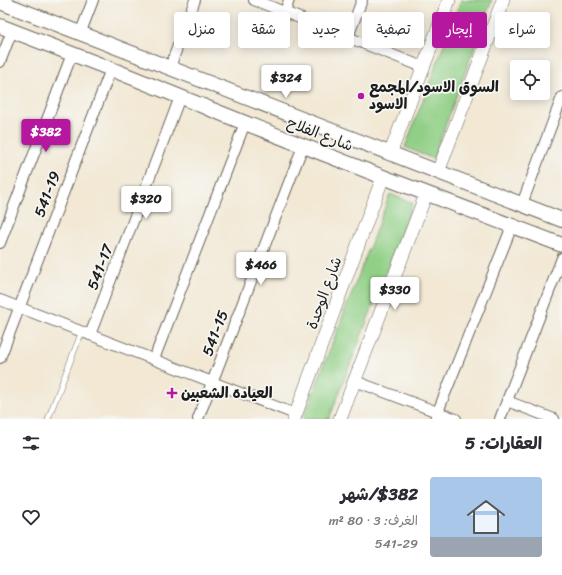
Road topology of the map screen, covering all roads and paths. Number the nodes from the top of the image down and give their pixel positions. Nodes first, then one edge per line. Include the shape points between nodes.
1 (93, 0) edge
2 (195, 0) edge
3 (254, 0) edge
4 (289, 0) edge
5 (362, 0) edge
6 (450, 0) edge
7 (503, 0) edge
8 (0, 2) edge
9 (19, 4) edge
10 (285, 12) joint
11 (354, 21) edge
12 (6, 29) edge
13 (80, 34) junction
14 (354, 39) edge
15 (72, 54) junction
16 (0, 62) edge
17 (170, 67) junction
18 (423, 67) junction
19 (111, 69) junction
20 (180, 97) junction
21 (562, 97) edge
22 (245, 123) junction
23 (303, 146) junction
24 (390, 154) junction
25 (438, 172) junction
26 (383, 177) junction
27 (426, 194) junction
28 (522, 204) junction
29 (562, 220) edge
30 (512, 226) junction
31 (0, 243) edge
32 (562, 246) edge
33 (562, 258) edge
34 (0, 300) edge
35 (20, 308) junction
36 (86, 333) junction
37 (0, 358) edge
38 (154, 359) junction
39 (354, 381) junction
40 (213, 382) junction
41 (507, 401) junction
42 (437, 416) edge
43 (295, 417) edge
44 (48, 419) edge
45 (198, 419) edge
46 (340, 419) edge
47 (456, 419) edge
48 (500, 419) edge
49 (554, 419) edge

1 - 13 street
2 - 17 street
3 - 10 street
4 - 10 street
5 - 11 street
6 - 18 street
7 - 25 street
8 - 9 main road, شارع الفلاح
9 - 13 main road, شارع الفلاح
12 - 15 main road, شارع الفلاح
12 - 16 street
13 - 17 main road, شارع الفلاح
14 - 18 street
15 - 19 main road, شارع الفلاح
15 - 31 street
17 - 24 main road, شارع الفلاح
18 - 24 street
19 - 20 main road, شارع الفلاح
19 - 35 street, 541-19
20 - 22 main road, شارع الفلاح
20 - 36 street, 541-17
21 - 28 street
22 - 23 main road, شارع الفلاح
22 - 38 street
23 - 26 main road, شارع الفلاح
23 - 40 street, 541-15
24 - 25 main road, شارع الفلاح
25 - 28 main road, شارع الفلاح
26 - 27 main road, شارع الفلاح
26 - 43 street, شارع الوحدة
27 - 30 main road, شارع الفلاح
27 - 39 street
28 - 29 main road, شارع الفلاح
30 - 32 main road, شارع الفلاح
30 - 42 street
33 - 41 street
34 - 35 street
35 - 36 street
35 - 37 street, 541-19
36 - 38 street
36 - 44 lane
38 - 40 street
39 - 42 street
39 - 46 street
40 - 43 street
40 - 45 street, 541-15
41 - 48 street
41 - 49 street
42 - 47 street

